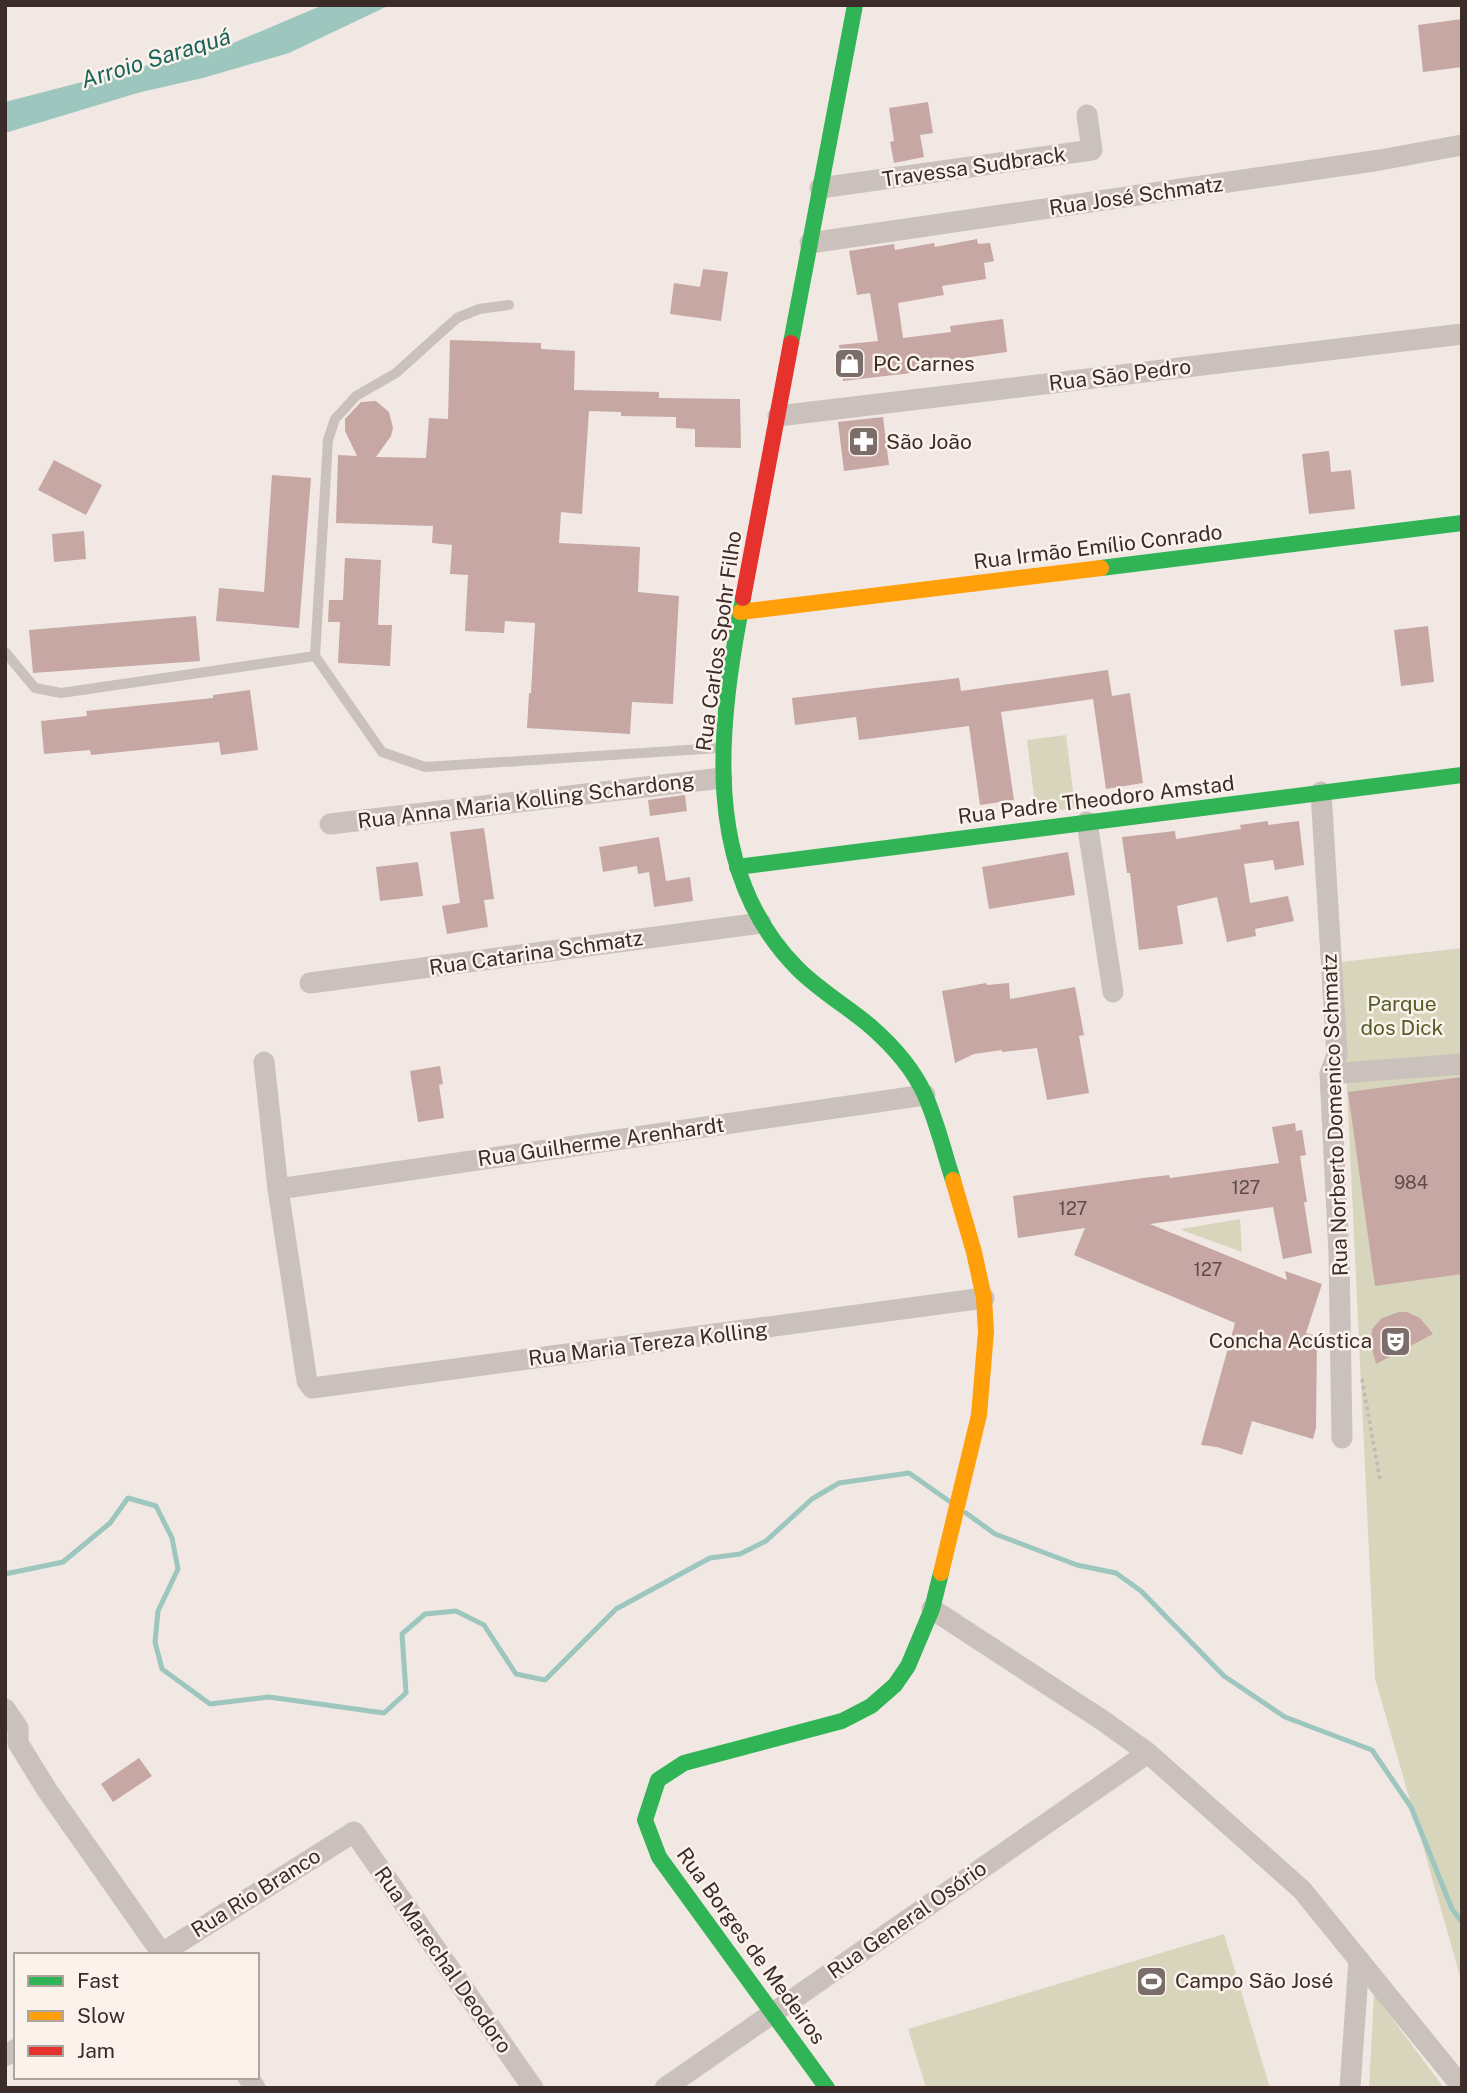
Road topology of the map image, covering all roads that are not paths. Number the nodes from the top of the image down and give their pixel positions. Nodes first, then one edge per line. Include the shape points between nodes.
1 (855, 5) edge
2 (1087, 114) dead end
3 (1462, 145) edge
4 (820, 188) junction
5 (810, 243) junction
6 (509, 305) dead end
7 (1462, 334) edge
8 (778, 416) junction
9 (1462, 523) edge
10 (740, 612) junction
11 (5, 652) edge
12 (316, 656) junction
13 (722, 748) junction
14 (1462, 775) edge
15 (722, 778) junction
16 (1321, 792) junction
17 (1087, 822) junction
18 (330, 824) dead end
19 (737, 867) junction
20 (761, 922) junction
21 (310, 983) dead end
22 (1113, 992) dead end
23 (264, 1062) dead end
24 (1462, 1064) edge
25 (1330, 1074) junction
26 (925, 1095) junction
27 (278, 1189) junction
28 (984, 1298) junction
29 (1342, 1438) dead end
30 (958, 1508) joint
31 (932, 1609) junction
32 (5, 1709) edge
33 (12, 1751) edge
34 (1148, 1753) junction
35 (354, 1832) joint
36 (160, 1953) edge
37 (163, 1953) edge
38 (1359, 1960) junction
39 (772, 2013) junction
40 (1462, 2087) edge
41 (533, 2088) edge
42 (665, 2088) edge
43 (827, 2088) edge
44 (1350, 2088) edge

1 - 4 main road, Rua Carlos Spohr Filho
2 - 4 street, Travessa Sudbrack via 1092,150
3 - 5 street, Rua José Schmatz
4 - 5 main road, Rua Carlos Spohr Filho
5 - 8 main road, Rua Carlos Spohr Filho
6 - 12 lane via 457,318 396,373 356,397 335,419 328,440
7 - 8 street, Rua São Pedro
8 - 10 main road, Rua Carlos Spohr Filho
9 - 10 main road, Rua Irmão Emílio Conrado
10 - 13 main road, Rua Carlos Spohr Filho
11 - 12 lane via 35,688 61,693
12 - 13 lane via 382,752 425,767
13 - 15 main road, Rua Carlos Spohr Filho
14 - 16 main road, Rua Padre Theodoro Amstad
15 - 18 street, Rua Anna Maria Kolling Schardong
15 - 19 main road, Rua Carlos Spohr Filho
16 - 17 main road, Rua Padre Theodoro Amstad
16 - 25 street, Rua Norberto Domenico Schmatz via 1337,1055
17 - 19 main road, Rua Padre Theodoro Amstad
17 - 22 street
19 - 20 main road, Rua Carlos Spohr Filho
20 - 21 street, Rua Catarina Schmatz
20 - 26 main road, Rua Carlos Spohr Filho via 799,970 897,1052
23 - 27 street
24 - 25 street
25 - 29 street, Rua Norberto Domenico Schmatz
26 - 27 street, Rua Guilherme Arenhardt
26 - 28 main road, Rua Carlos Spohr Filho via 955,1185
27 - 28 street, Rua Maria Tereza Kolling via 307,1381 312,1388
28 - 30 main road, Rua Carlos Spohr Filho via 979,1415
30 - 31 main road, Rua Borges de Medeiros
31 - 34 street
31 - 39 main road, Rua Borges de Medeiros via 908,1666 871,1706 842,1721 684,1763 658,1780 645,1819 659,1857
32 - 33 street via 18,1728
33 - 36 street via 47,1790
34 - 38 street via 1302,1890
34 - 39 street, Rua General Osório
35 - 37 street, Rua Rio Branco
35 - 41 street, Rua Marechal Deodoro
38 - 40 street
38 - 44 street
39 - 42 street, Rua General Osório
39 - 43 main road, Rua Borges de Medeiros

